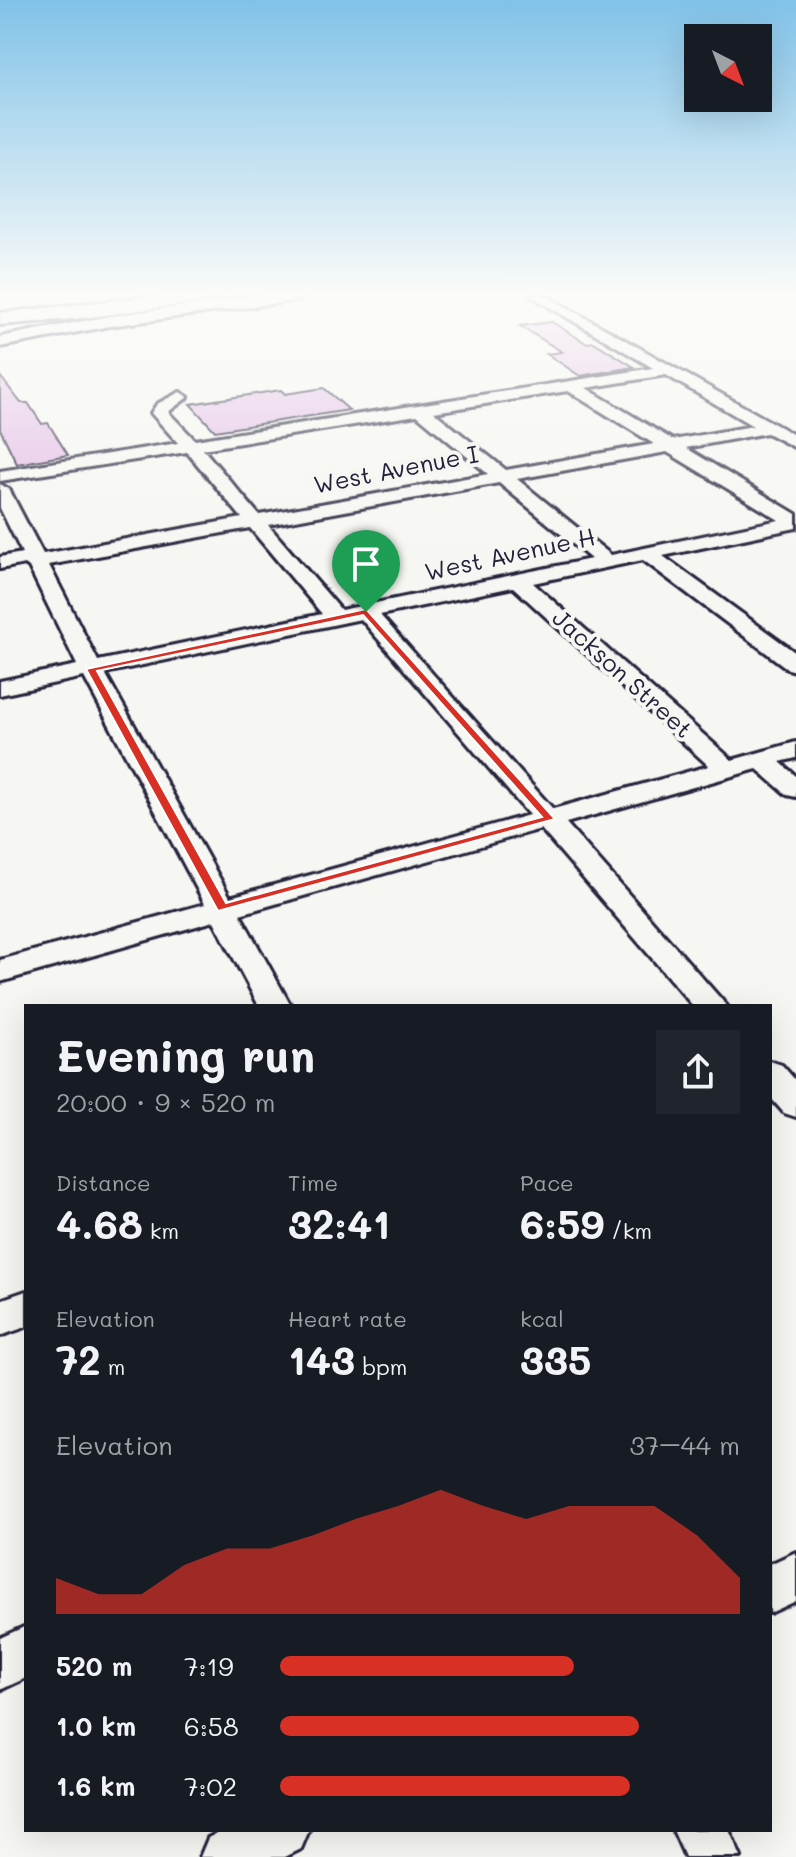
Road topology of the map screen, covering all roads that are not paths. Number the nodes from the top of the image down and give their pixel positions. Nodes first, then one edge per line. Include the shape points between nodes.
1 (598, 382) edge
2 (691, 382) edge
3 (571, 386) junction
4 (180, 397) dead end
5 (421, 410) junction
6 (768, 428) junction
7 (796, 443) edge
8 (191, 446) junction
9 (667, 446) junction
10 (0, 476) edge
11 (502, 477) junction
12 (0, 489) edge
13 (796, 522) edge
14 (256, 523) junction
15 (647, 553) junction
16 (33, 559) junction
17 (606, 561) junction
18 (0, 563) edge
19 (517, 580) junction
20 (366, 612) junction
21 (336, 618) junction
22 (796, 664) edge
23 (91, 669) junction
24 (0, 688) edge
25 (796, 750) edge
26 (762, 760) junction
27 (727, 769) junction
28 (796, 789) edge
29 (549, 819) junction
30 (222, 908) junction
31 (0, 971) edge
32 (274, 1004) edge
33 (709, 1004) edge
34 (772, 1076) edge
35 (796, 1104) edge
36 (24, 1310) edge
37 (0, 1318) edge
38 (796, 1576) edge
39 (772, 1588) edge
40 (24, 1652) edge
41 (0, 1665) edge
42 (278, 1832) edge
43 (701, 1832) edge
44 (227, 1857) edge
45 (714, 1857) edge

1 - 3 street
2 - 6 street
3 - 5 street
3 - 9 street
4 - 8 street via 159,413
5 - 8 street
5 - 11 street
6 - 7 street
6 - 9 street, West Avenue I
8 - 10 street
8 - 14 street
9 - 11 street, West Avenue I
9 - 13 street
11 - 14 street, West Avenue I
11 - 17 street
12 - 16 street
13 - 15 street, West Avenue H
14 - 16 street, West Avenue I
14 - 21 street
15 - 17 street, West Avenue H
15 - 22 street
16 - 18 street, West Avenue I
16 - 23 street
17 - 19 street, West Avenue H
19 - 20 street, West Avenue H
19 - 27 street, Jackson Street
20 - 21 street, West Avenue H
20 - 29 street
21 - 23 street, West Avenue H
23 - 24 street, West Avenue H
23 - 30 street
25 - 26 street
26 - 27 street
26 - 28 street
27 - 29 street
29 - 30 street
29 - 33 street
30 - 31 street
30 - 32 street
34 - 35 street
36 - 37 street
38 - 39 street
40 - 41 street
42 - 44 street
43 - 45 street

